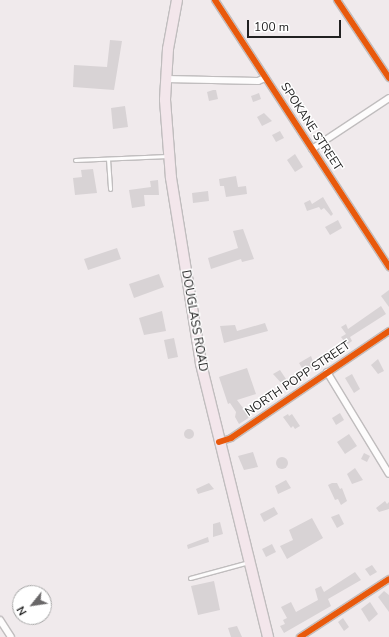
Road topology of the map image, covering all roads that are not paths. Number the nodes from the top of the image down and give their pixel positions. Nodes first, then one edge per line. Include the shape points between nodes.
1 (177, 0) edge
2 (215, 0) edge
3 (337, 0) edge
4 (265, 78) junction
5 (389, 78) edge
6 (166, 79) junction
7 (389, 98) edge
8 (312, 149) junction
9 (168, 156) junction
10 (108, 159) junction
11 (75, 160) dead end
12 (110, 189) dead end
13 (389, 267) edge
14 (389, 331) edge
15 (327, 372) junction
16 (219, 442) junction
17 (389, 474) edge
18 (250, 562) junction
19 (190, 578) dead end
20 (389, 579) edge
21 (0, 620) edge
22 (11, 637) edge
23 (268, 637) edge
24 (300, 637) edge

1 - 6 main road, DOUGLASS ROAD
2 - 4 street, SPOKANE STREET
3 - 5 street
4 - 6 street via 258,81
4 - 8 street, SPOKANE STREET
6 - 9 main road, DOUGLASS ROAD
7 - 8 street
8 - 13 street, SPOKANE STREET
9 - 10 lane
9 - 16 main road, DOUGLASS ROAD via 196,343
10 - 11 lane
10 - 12 lane
14 - 15 street, NORTH POPP STREET
15 - 16 street, NORTH POPP STREET via 231,438
15 - 17 street
16 - 18 main road, DOUGLASS ROAD
18 - 19 lane
18 - 23 main road, DOUGLASS ROAD
20 - 24 street
21 - 22 street

